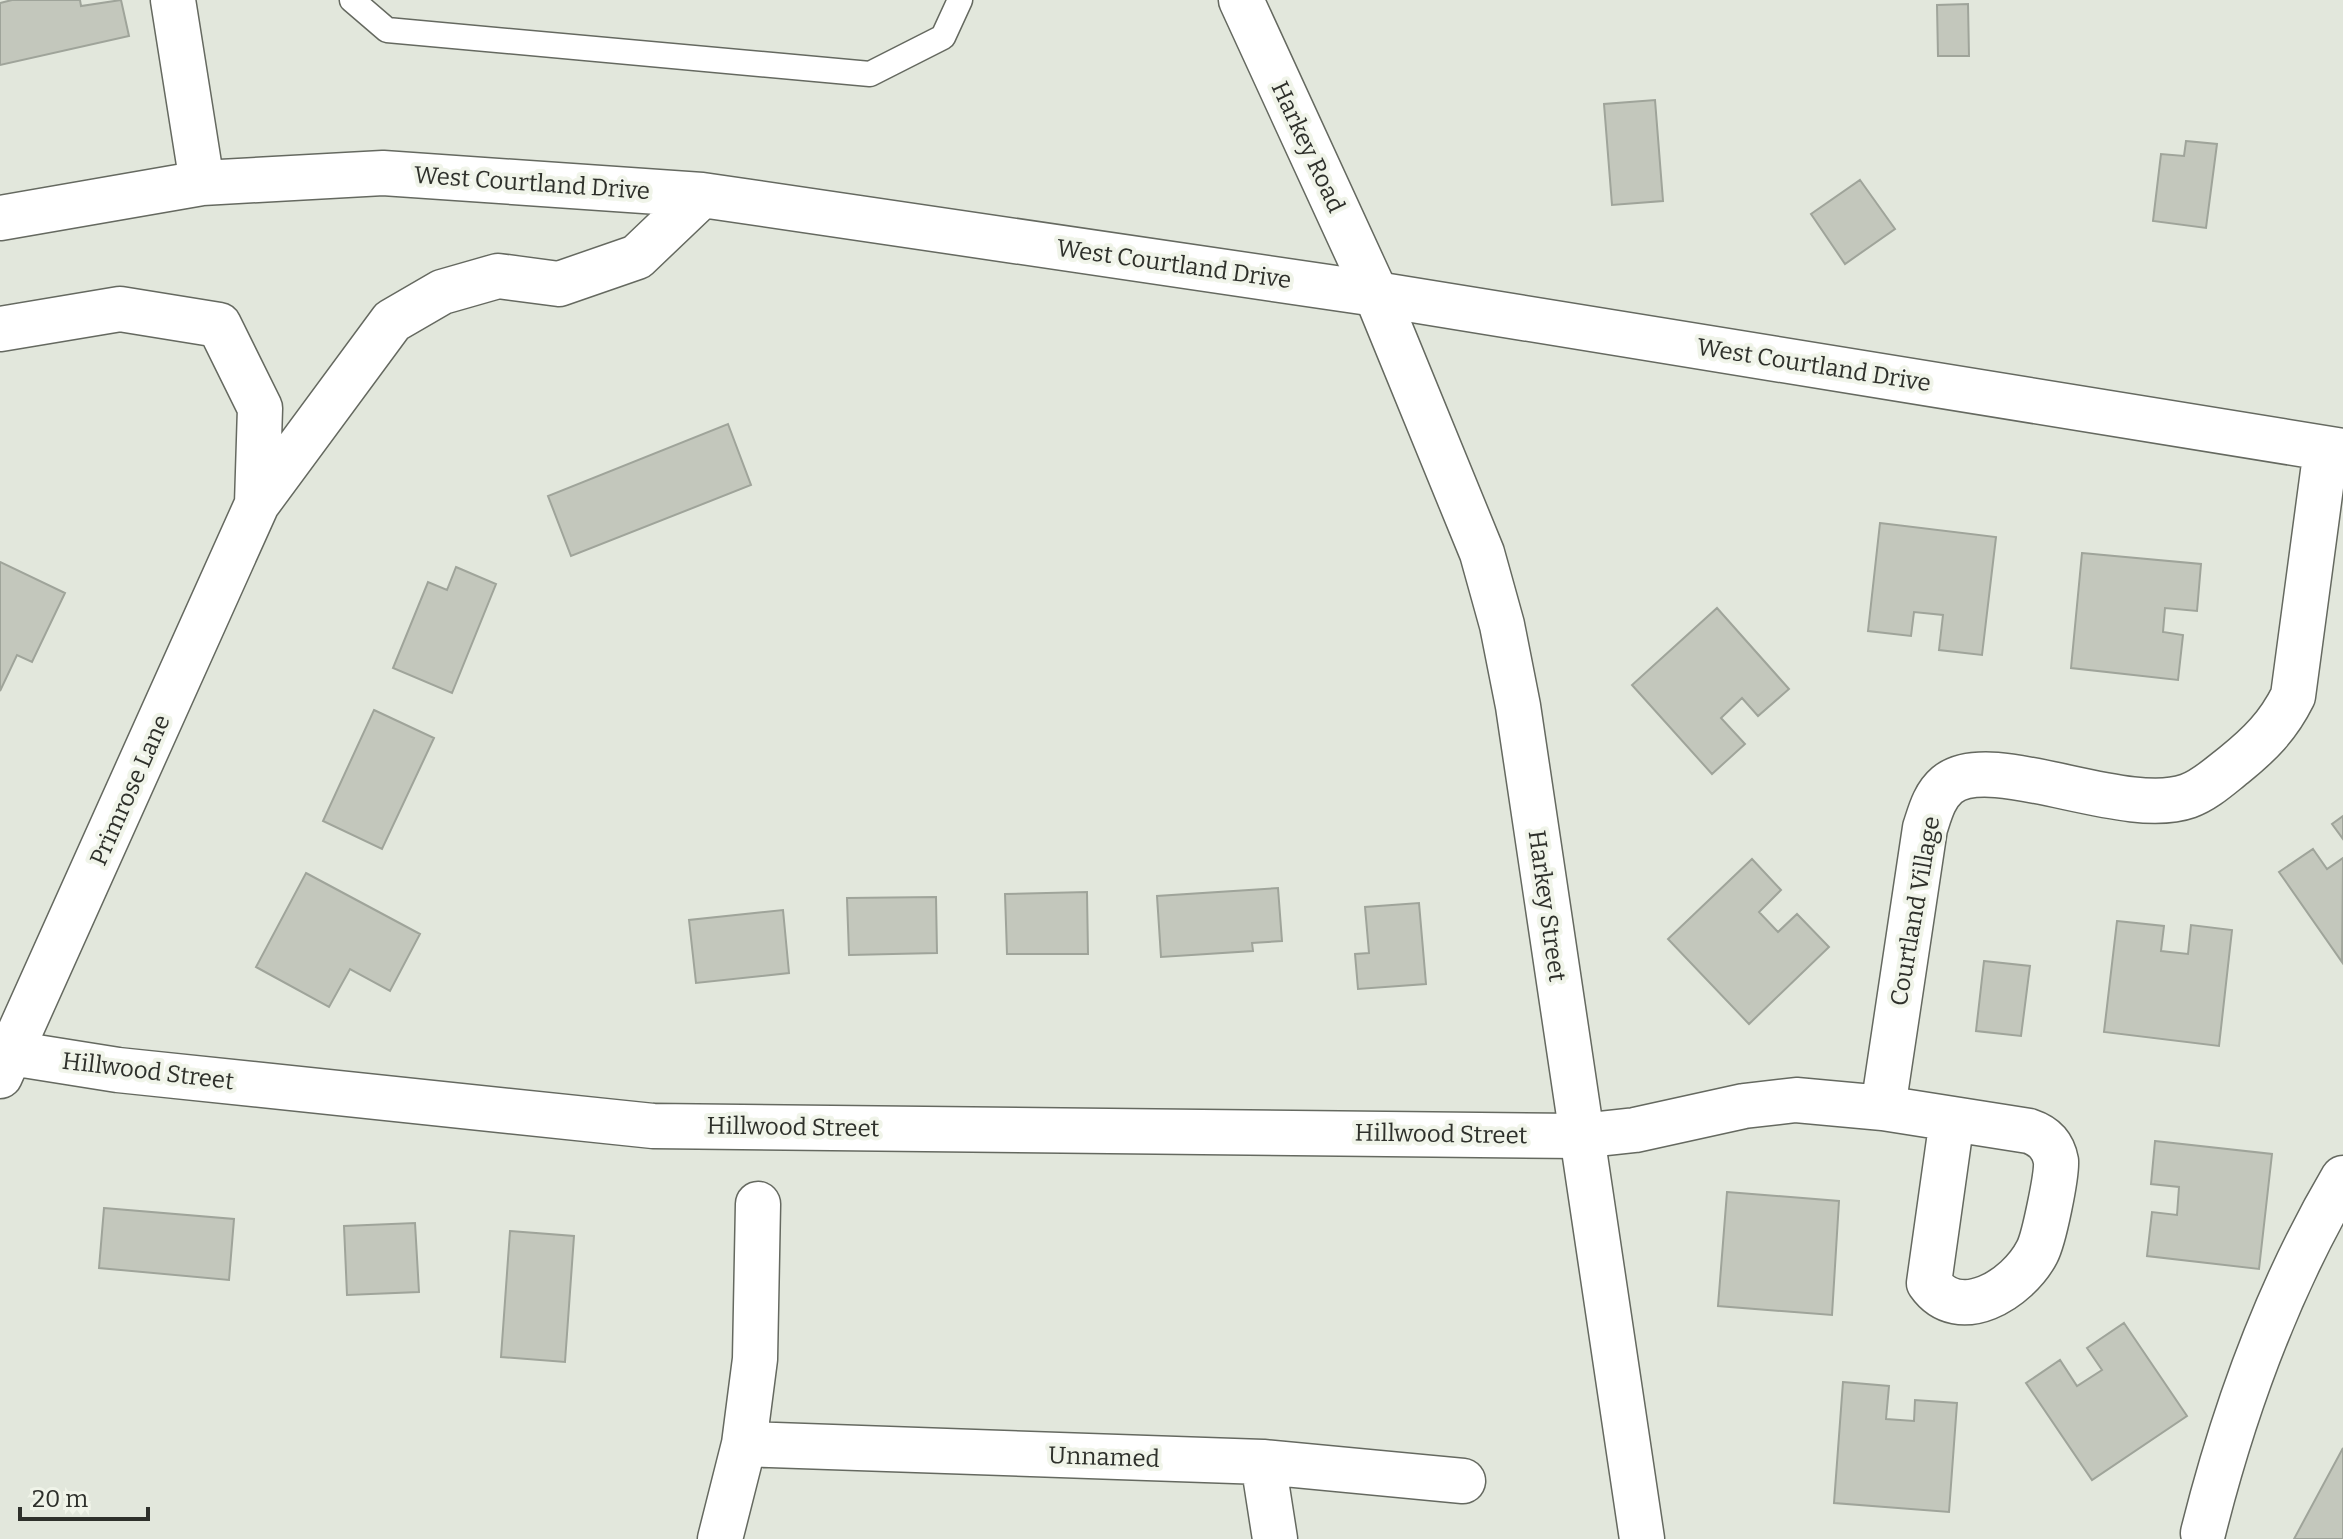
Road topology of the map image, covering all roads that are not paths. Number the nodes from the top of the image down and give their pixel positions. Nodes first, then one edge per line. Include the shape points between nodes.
1 (173, 0) edge
2 (352, 0) edge
3 (960, 0) edge
4 (1241, 0) edge
5 (202, 183) junction
6 (702, 195) junction
7 (0, 218) edge
8 (1376, 294) junction
9 (0, 329) edge
10 (2334, 450) edge
11 (257, 504) junction
12 (6, 1064) edge
13 (1883, 1108) junction
14 (1952, 1119) dead end
15 (1580, 1136) junction
16 (2343, 1178) edge
17 (758, 1204) dead end
18 (744, 1444) junction
19 (1263, 1462) junction
20 (1463, 1481) dead end
21 (2203, 1533) dead end
22 (720, 1539) edge
23 (1275, 1539) edge
24 (1642, 1539) edge

1 - 5 street
2 - 3 lane via 387,30 870,74 943,37
4 - 8 street, Harkey Road
5 - 6 street, West Courtland Drive via 383,173
5 - 7 street, West Courtland Drive
6 - 8 street, West Courtland Drive
6 - 11 street, Primrose Lane via 637,257 559,284 498,276 442,292 392,321
8 - 10 street, West Courtland Drive
8 - 15 street, Harkey Street via 1482,553 1502,625
9 - 11 street, Primrose Lane via 120,309 219,325 260,408
10 - 13 street, Courtland Village via 2293,696 2278,725 2256,747 2210,784 2188,796 2164,800 2136,802 1990,773 1948,783 1934,800 1925,828
11 - 12 street, Primrose Lane
12 - 15 street, Hillwood Street via 118,1070 653,1126
13 - 14 street
13 - 15 street via 1796,1100
15 - 24 street, Harkey Street
16 - 21 street via 2292,1276 2251,1373
17 - 18 street via 755,1359
18 - 19 street, Unnamed
18 - 22 street
19 - 20 street, Unnamed
19 - 23 street

